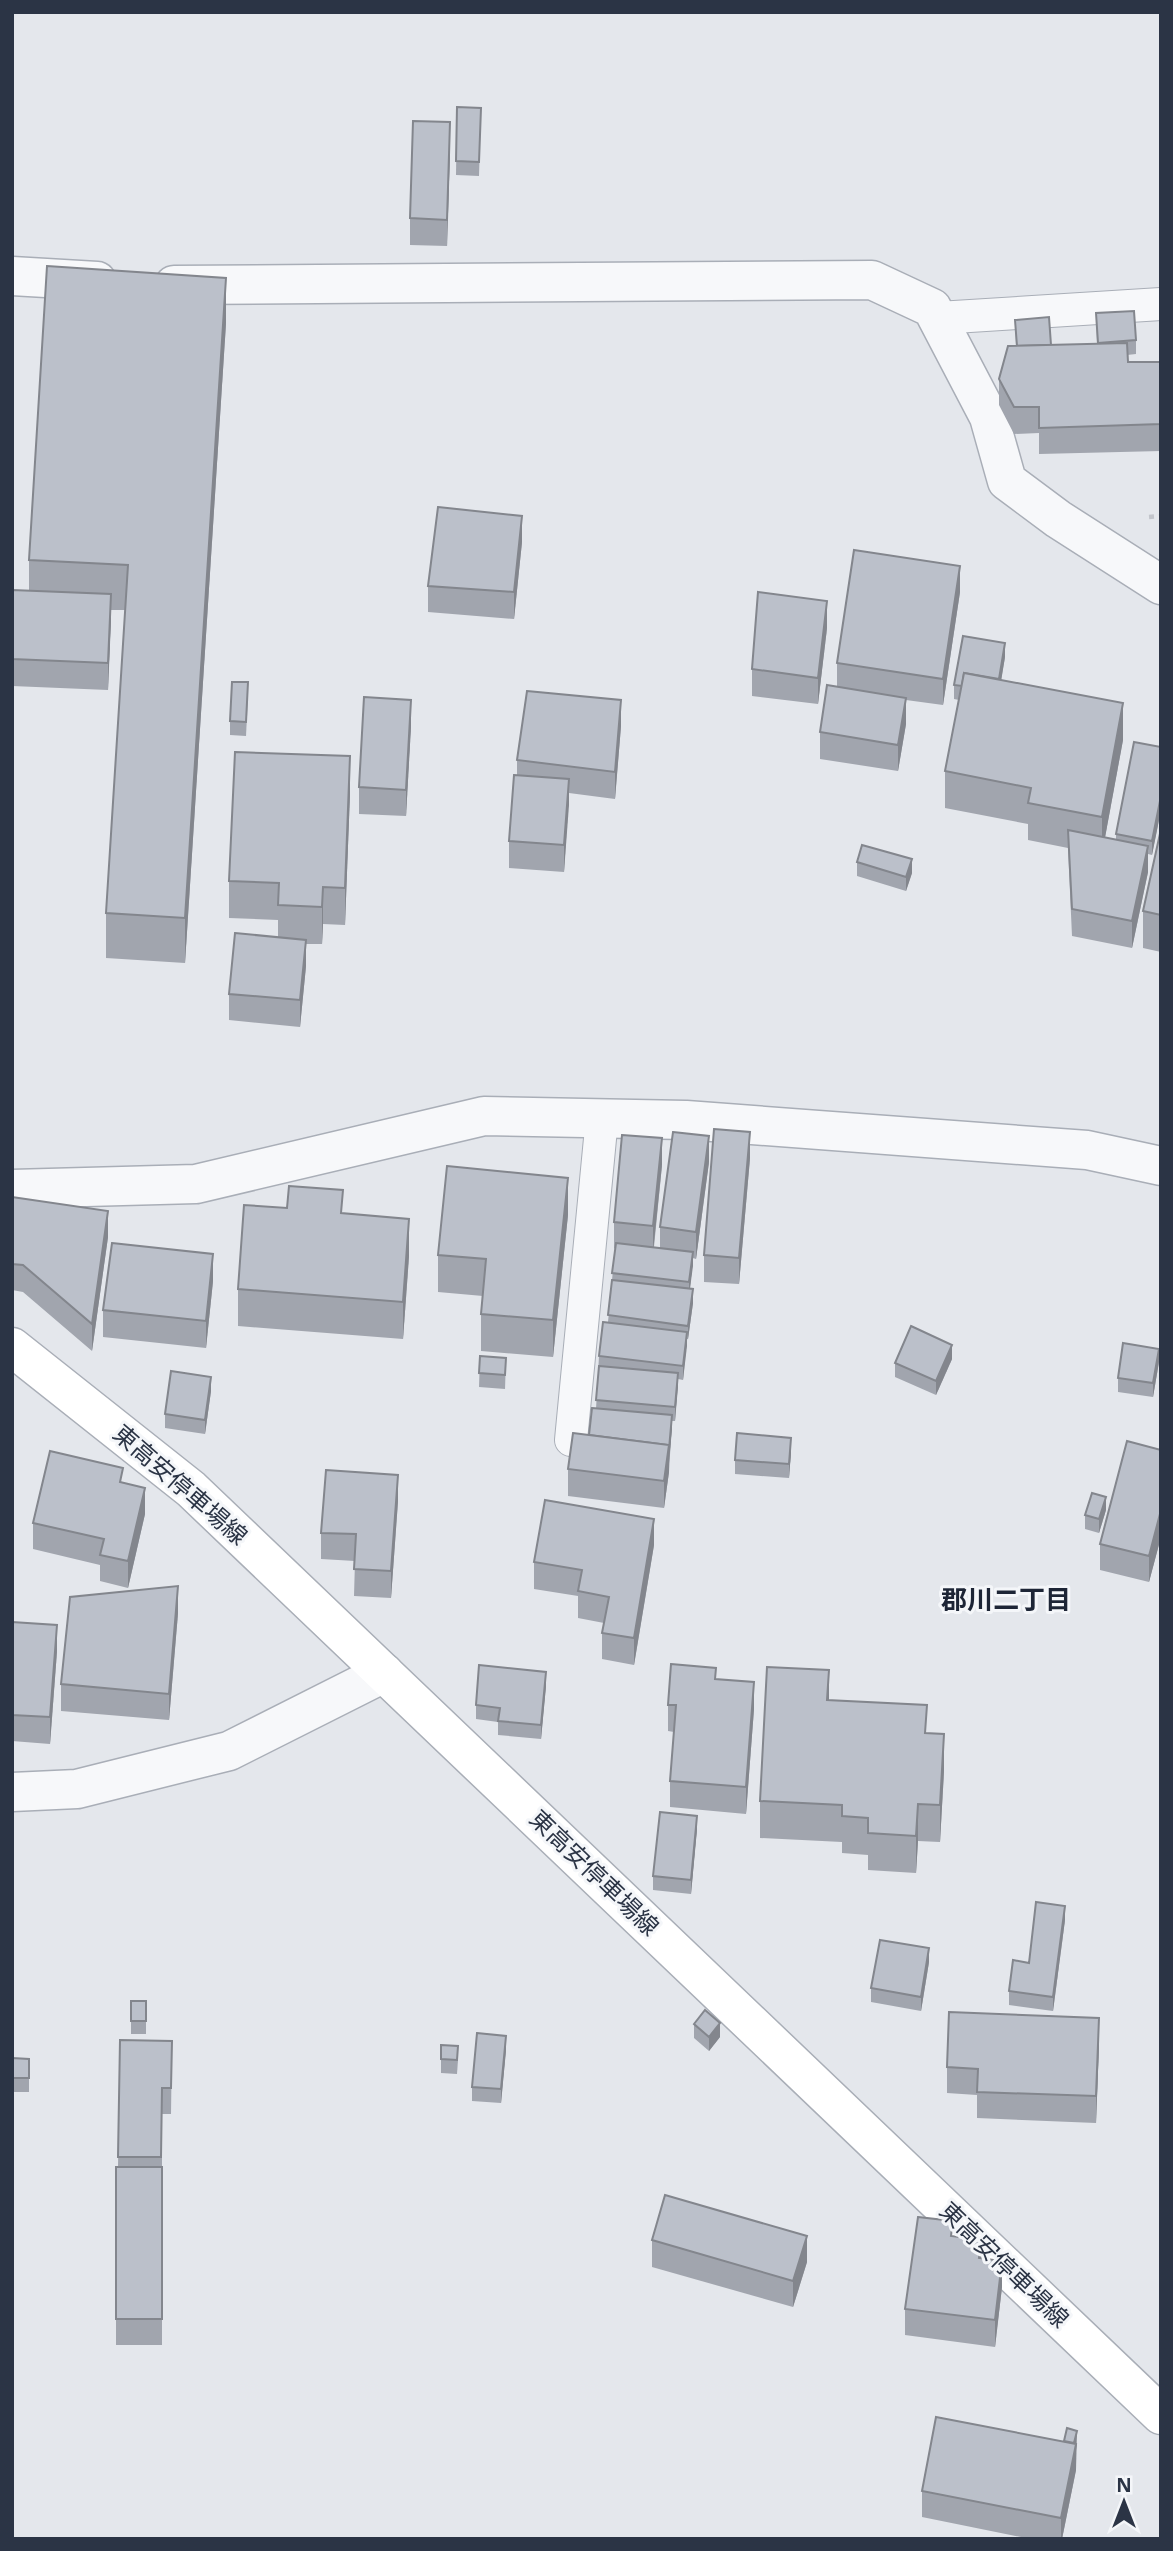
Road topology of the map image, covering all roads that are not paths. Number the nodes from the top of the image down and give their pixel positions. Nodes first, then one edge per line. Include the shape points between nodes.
1 (12, 276) edge
2 (1161, 304) edge
3 (938, 318) junction
4 (1161, 585) edge
5 (603, 1118) junction
6 (1161, 1166) edge
7 (12, 1189) edge
8 (12, 1348) edge
9 (571, 1440) edge
10 (384, 1673) junction
11 (12, 1792) edge
12 (1157, 2408) edge

1 - 3 street via 134,284 872,279 932,308
2 - 3 lane
3 - 4 street via 989,417 1007,481
5 - 6 street via 1087,1150
5 - 7 street via 484,1116 196,1184
5 - 9 lane
8 - 10 main road, 東高安停車場線 via 191,1489
10 - 11 street via 229,1751 77,1789
10 - 12 main road, 東高安停車場線

